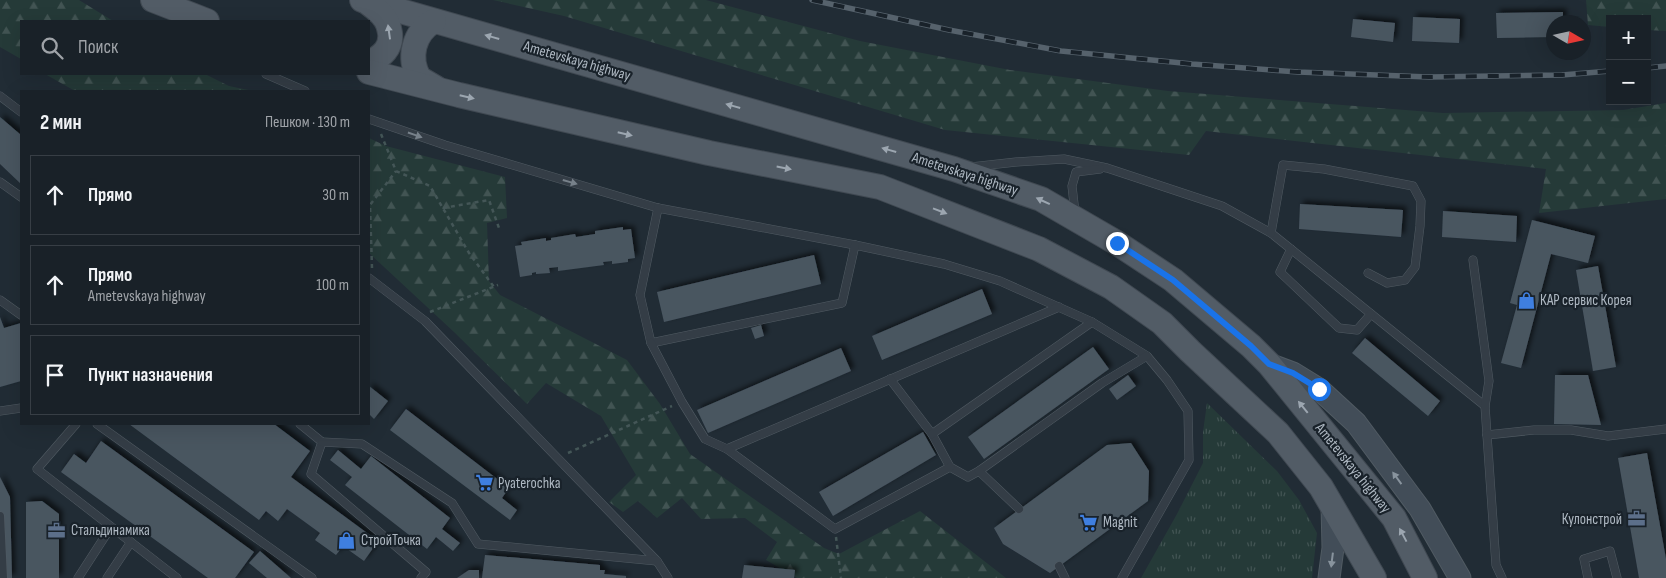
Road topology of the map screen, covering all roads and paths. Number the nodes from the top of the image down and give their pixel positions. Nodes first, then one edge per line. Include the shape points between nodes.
1 (364, 0) edge
2 (162, 4) edge
3 (188, 20) edge
4 (205, 20) edge
5 (434, 21) junction
6 (370, 62) edge
7 (370, 72) edge
8 (268, 75) edge
9 (303, 90) edge
10 (441, 90) junction
11 (0, 96) edge
12 (20, 111) edge
13 (370, 119) edge
14 (381, 133) dead end
15 (1107, 168) junction
16 (954, 169) junction
17 (396, 171) junction
18 (0, 182) edge
19 (20, 196) edge
20 (443, 208) junction
21 (658, 208) junction
22 (1075, 218) junction
23 (499, 228) dead end
24 (1271, 233) junction
25 (855, 245) junction
26 (1291, 249) junction
27 (1473, 260) dead end
28 (1368, 273) dead end
29 (370, 280) edge
30 (498, 285) dead end
31 (494, 287) junction
32 (0, 300) edge
33 (1059, 307) junction
34 (20, 314) edge
35 (1371, 314) junction
36 (419, 316) junction
37 (1092, 322) junction
38 (650, 344) junction
39 (1147, 356) junction
40 (1269, 364) junction
41 (890, 379) junction
42 (682, 402) junction
43 (1485, 406) junction
44 (20, 408) edge
45 (0, 411) edge
46 (75, 425) edge
47 (98, 425) edge
48 (301, 425) edge
49 (1666, 429) edge
50 (932, 434) junction
51 (1487, 435) junction
52 (322, 442) junction
53 (726, 449) junction
54 (557, 458) junction
55 (950, 467) junction
56 (979, 471) junction
57 (1332, 506) junction
58 (1019, 509) dead end
59 (0, 516) edge
60 (112, 527) junction
61 (835, 529) junction
62 (131, 542) junction
63 (657, 561) junction
64 (1059, 566) dead end
65 (3, 578) edge
66 (78, 578) edge
67 (107, 578) edge
68 (177, 578) edge
69 (312, 578) edge
70 (421, 578) edge
71 (668, 578) edge
72 (841, 578) edge
73 (1065, 578) edge
74 (1122, 578) edge
75 (1329, 578) edge
76 (1374, 578) edge
77 (1425, 578) edge
78 (1460, 578) edge
79 (1502, 578) edge
80 (1588, 578) edge
81 (1617, 578) edge

1 - 5 main road, Ametevskaya highway
6 -> 1 main road via 390,45 389,26 383,16
2 - 3 lane
2 - 4 main road
5 - 10 main road via 422,30 414,46 413,59 418,78
16 -> 5 main road, Ametevskaya highway
7 - 10 main road
8 - 9 lane
10 -> 57 main road via 709,154 880,188 1039,249 1110,287 1162,322 1278,433
11 - 12 lane
13 -> 21 lane
14 - 17 path
15 - 16 lane via 1064,159
15 - 22 lane via 1076,172 1072,186
15 - 24 lane via 1222,206
22 -> 16 main road, Ametevskaya highway via 1041,200
17 - 20 path via 430,186
17 - 29 path via 370,204
18 - 19 lane
20 - 23 path via 489,200
20 - 31 path via 469,253
21 - 25 lane
21 - 38 lane via 640,295
22 - 40 main road, Ametevskaya highway via 1173,280
24 - 26 lane
24 - 28 lane via 1283,165 1324,169 1413,186 1420,201 1415,267 1405,280 1386,284
25 - 33 lane via 944,264 1000,281
25 - 38 lane via 842,303
26 - 35 lane
26 - 35 lane via 1280,272 1339,328 1357,330
27 - 43 lane via 1489,381
29 - 36 lane
30 - 31 path
31 - 36 path
32 - 34 lane
33 - 37 lane
33 - 41 lane
35 - 43 lane
36 - 54 lane
37 - 39 lane
37 - 50 lane
38 - 42 lane
39 - 56 lane via 1102,383
39 - 74 lane via 1188,411 1189,460
77 -> 40 main road, Ametevskaya highway via 1394,518
78 -> 40 main road via 1420,510 1356,423 1319,389 1293,373
41 - 50 lane
41 - 53 lane
42 - 53 lane via 705,439
42 - 54 path
43 - 51 lane
44 - 45 lane
46 - 60 lane via 37,469
47 - 69 lane
48 - 52 lane
49 - 51 lane via 1608,436 1571,430
50 - 55 lane
51 - 79 lane via 1496,565
52 - 63 lane via 362,444 452,503 478,544
52 - 70 lane via 310,474 426,572
53 - 61 lane
54 - 63 lane
55 - 56 lane via 968,477
55 - 61 lane
56 - 58 lane
57 -> 75 main road via 1333,548
57 - 76 main road
59 - 65 lane
60 - 62 lane
60 - 66 lane
61 - 72 path
62 - 67 lane
62 - 68 lane
63 - 71 lane
64 - 73 lane
80 - 81 lane via 1584,559 1610,551

